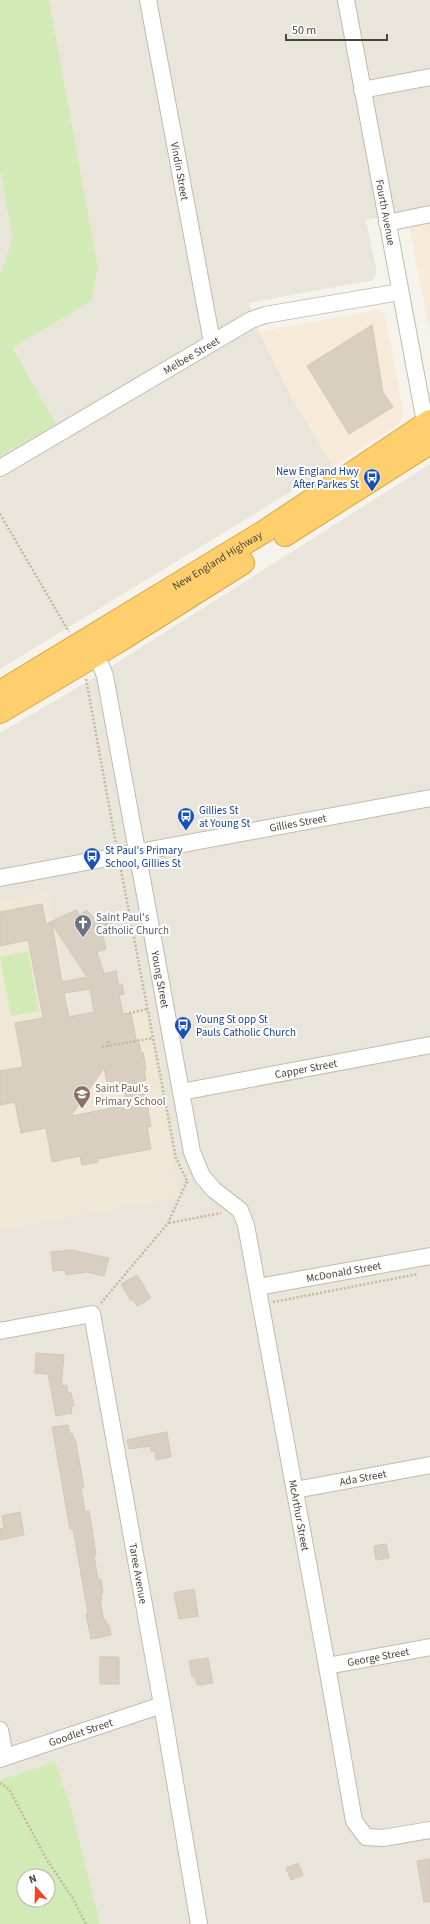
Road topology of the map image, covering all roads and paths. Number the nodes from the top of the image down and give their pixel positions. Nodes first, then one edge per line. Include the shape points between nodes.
1 (148, 0) edge
2 (346, 0) edge
3 (430, 77) edge
4 (362, 90) junction
5 (430, 214) edge
6 (387, 222) junction
7 (400, 292) junction
8 (212, 342) junction
9 (429, 436) edge
10 (0, 468) edge
11 (0, 514) edge
12 (84, 643) junction
13 (0, 692) edge
14 (0, 712) edge
15 (430, 798) edge
16 (116, 845) dead end
17 (136, 853) junction
18 (0, 878) edge
19 (130, 915) dead end
20 (103, 927) dead end
21 (148, 1009) dead end
22 (129, 1013) dead end
23 (153, 1038) dead end
24 (108, 1042) dead end
25 (430, 1045) edge
26 (109, 1046) junction
27 (102, 1047) dead end
28 (181, 1092) junction
29 (187, 1181) dead end
30 (240, 1210) joint
31 (223, 1212) dead end
32 (168, 1223) junction
33 (430, 1256) edge
34 (422, 1274) dead end
35 (258, 1287) junction
36 (274, 1302) dead end
37 (92, 1314) junction
38 (0, 1330) edge
39 (430, 1465) edge
40 (295, 1490) junction
41 (430, 1647) edge
42 (327, 1666) junction
43 (162, 1705) junction
44 (0, 1730) edge
45 (3, 1758) edge
46 (0, 1784) edge
47 (430, 1830) edge
48 (86, 1924) edge
49 (199, 1924) edge

1 - 8 street, Vindin Street
2 - 4 street, Fourth Avenue
3 - 4 street
4 - 6 street, Fourth Avenue
5 - 6 street
6 - 7 street, Fourth Avenue
7 - 8 street, Melbee Street via 265,315 238,326
7 - 9 street, Fourth Avenue
8 - 10 street, Melbee Street
9 - 12 highway, New England Highway
11 - 12 path
12 - 13 highway, New England Highway
12 - 14 highway, New England Highway
12 - 16 path via 86,678
12 - 17 street, Young Street via 104,676
15 - 17 street, Gillies Street
17 - 18 street, Gillies Street
17 - 28 street, Young Street
19 - 20 path
21 - 22 path
23 - 26 path
24 - 26 path
25 - 28 street, Capper Street
26 - 27 path
28 - 30 street, Young Street via 192,1152 202,1176 214,1190
29 - 32 path
30 - 35 street, McArthur Street via 246,1225
31 - 32 path
32 - 37 path
33 - 35 street, McDonald Street
34 - 36 path
35 - 40 street, McArthur Street
37 - 38 street
37 - 43 street, Taree Avenue
39 - 40 street, Ada Street
40 - 42 street, McArthur Street
41 - 42 street, George Street
42 - 47 street, McArthur Street via 354,1821 366,1837 383,1838
43 - 45 street, Goodlet Street
43 - 49 street, Taree Avenue
44 - 45 street
46 - 48 path via 9,1789 47,1860 72,1897

